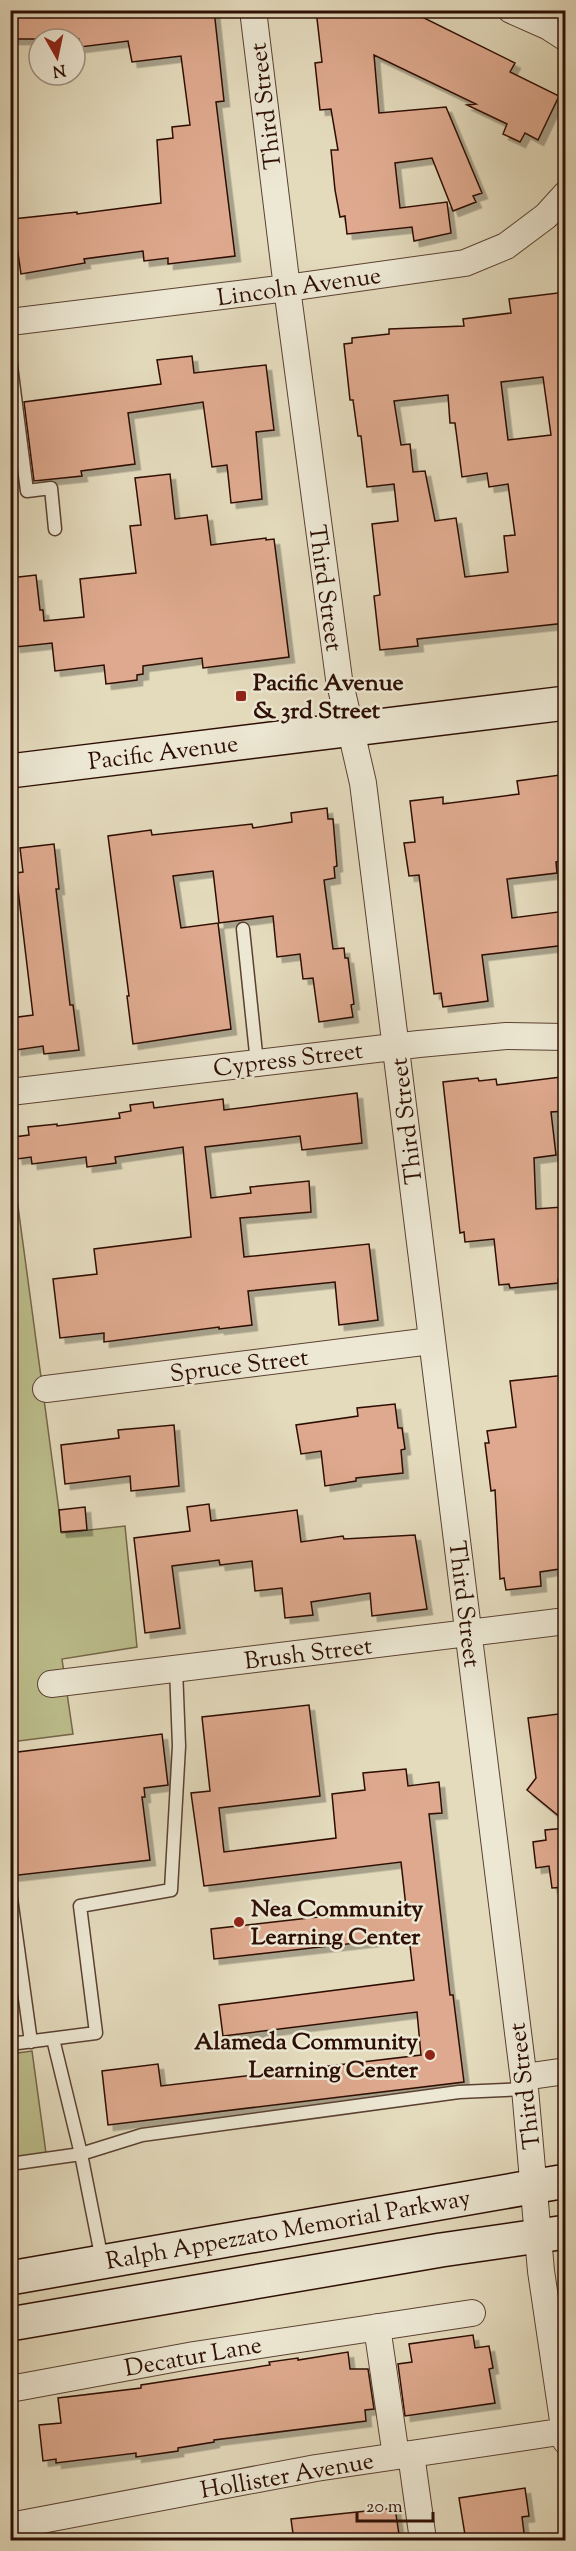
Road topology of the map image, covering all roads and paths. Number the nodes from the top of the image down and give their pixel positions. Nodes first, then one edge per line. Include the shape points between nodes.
1 (253, 10) edge
2 (511, 10) edge
3 (566, 38) edge
4 (566, 194) edge
5 (287, 288) junction
6 (10, 322) edge
7 (10, 358) edge
8 (56, 529) dead end
9 (566, 703) edge
10 (350, 728) junction
11 (10, 771) edge
12 (243, 929) dead end
13 (566, 1038) edge
14 (397, 1046) junction
15 (257, 1063) junction
16 (10, 1092) edge
17 (431, 1341) junction
18 (46, 1389) dead end
19 (566, 1621) edge
20 (470, 1633) junction
21 (177, 1668) junction
22 (51, 1684) dead end
23 (10, 1891) edge
24 (53, 2038) junction
25 (31, 2042) junction
26 (10, 2044) edge
27 (566, 2071) edge
28 (524, 2083) junction
29 (81, 2154) junction
30 (10, 2164) edge
31 (550, 2184) edge
32 (552, 2233) edge
33 (102, 2262) junction
34 (10, 2278) edge
35 (472, 2313) dead end
36 (10, 2324) edge
37 (377, 2327) junction
38 (10, 2389) edge
39 (565, 2435) edge
40 (403, 2455) junction
41 (10, 2526) edge
42 (10, 2534) edge
43 (11, 2541) edge
44 (423, 2541) edge

1 - 5 street, Third Street
2 - 3 street
4 - 5 street, Lincoln Avenue via 546,216 506,246 465,263
5 - 6 street, Lincoln Avenue
5 - 10 street, Third Street via 339,680
7 - 8 lane via 27,491 51,488
9 - 10 street, Pacific Avenue
10 - 11 street, Pacific Avenue
10 - 14 street, Third Street via 363,783
12 - 15 lane
13 - 14 street, Cypress Street via 506,1036
14 - 15 street, Cypress Street
14 - 17 street, Third Street
15 - 16 street, Cypress Street
17 - 18 street, Spruce Street
17 - 20 street, Third Street
19 - 20 street, Brush Street
20 - 21 street, Brush Street
20 - 28 street, Third Street
21 - 22 street, Brush Street
21 - 24 lane via 179,1746 171,1890 80,1906 96,2033
23 - 25 lane
24 - 25 lane
24 - 29 lane
25 - 26 lane
27 - 28 street
28 - 29 lane via 142,2135
28 - 31 street, Third Street
29 - 30 lane
29 - 33 lane
31 - 32 street, Third Street
31 - 33 street, Ralph Appezzato Memorial Parkway
32 - 36 street, Ralph Appezzato Memorial Parkway
32 - 39 street, Third Street via 541,2271
33 - 34 street, Ralph Appezzato Memorial Parkway
35 - 37 street, Decatur Lane
37 - 38 street, Decatur Lane
37 - 40 street
39 - 40 street, Hollister Avenue
40 - 41 street, Hollister Avenue
40 - 44 street
42 - 43 street

